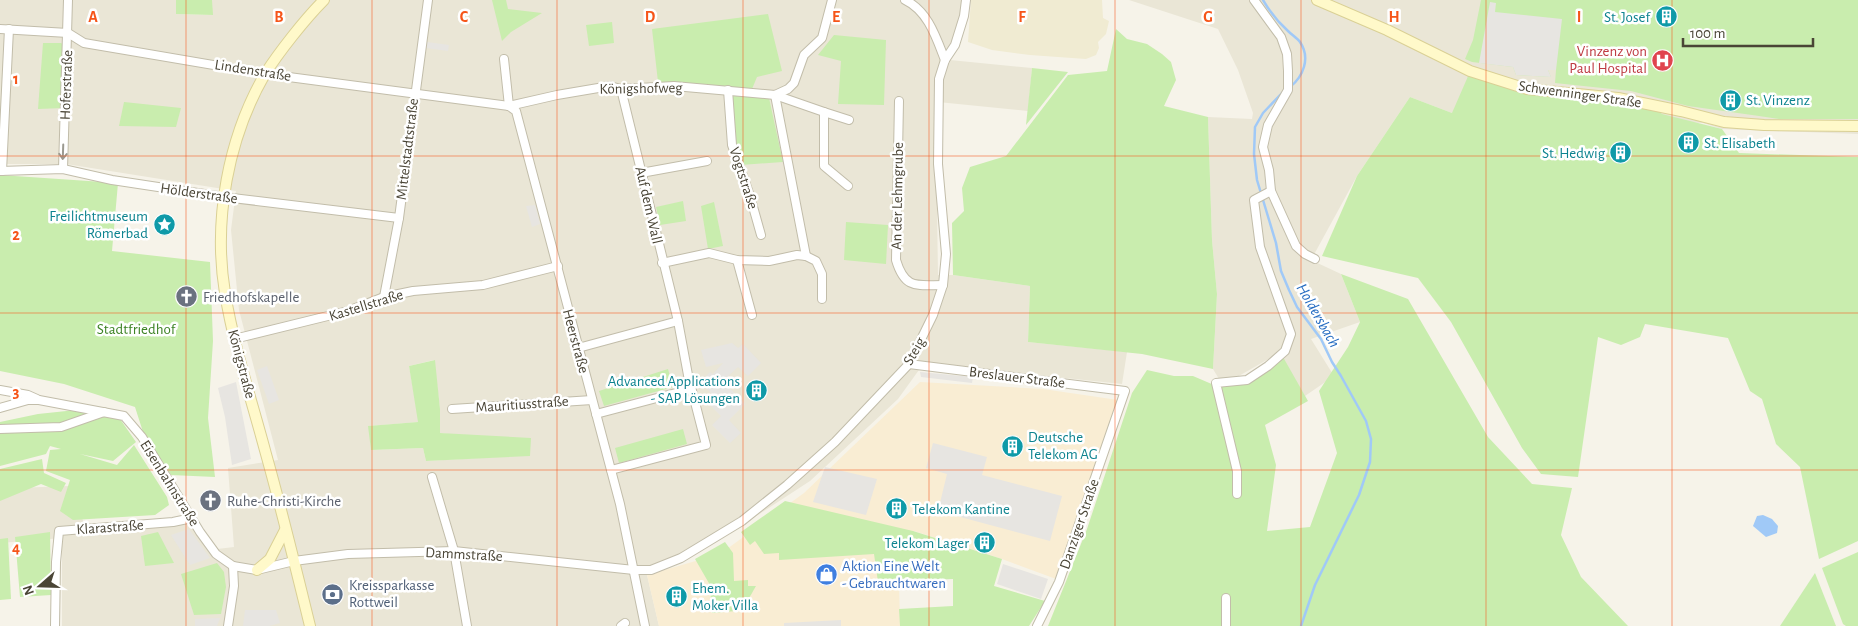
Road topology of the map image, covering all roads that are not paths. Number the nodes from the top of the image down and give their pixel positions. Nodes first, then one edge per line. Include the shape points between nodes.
1 (68, 0) edge
2 (324, 0) edge
3 (428, 0) edge
4 (832, 0) edge
5 (905, 0) edge
6 (966, 0) edge
7 (1254, 0) edge
8 (1317, 0) edge
9 (0, 29) edge
10 (9, 29) junction
11 (68, 33) junction
12 (504, 59) dead end
13 (945, 60) junction
14 (266, 74) junction
15 (621, 89) junction
16 (728, 90) junction
17 (415, 92) junction
18 (775, 96) junction
19 (899, 101) dead end
20 (508, 106) junction
21 (824, 112) junction
22 (849, 120) dead end
23 (1858, 126) edge
24 (707, 161) dead end
25 (62, 169) junction
26 (1, 171) edge
27 (641, 173) junction
28 (848, 186) dead end
29 (1265, 194) junction
30 (224, 197) junction
31 (399, 218) junction
32 (761, 235) dead end
33 (806, 256) junction
34 (1315, 259) dead end
35 (737, 260) junction
36 (662, 263) junction
37 (558, 266) junction
38 (943, 285) junction
39 (384, 297) junction
40 (822, 299) dead end
41 (752, 316) dead end
42 (678, 321) junction
43 (234, 339) junction
44 (578, 348) junction
45 (909, 364) junction
46 (691, 389) junction
47 (0, 390) edge
48 (1125, 390) joint
49 (39, 400) junction
50 (592, 400) junction
51 (0, 408) edge
52 (452, 409) dead end
53 (106, 412) junction
54 (596, 414) junction
55 (0, 429) edge
56 (611, 470) junction
57 (432, 477) dead end
58 (1237, 494) dead end
59 (192, 518) junction
60 (285, 530) junction
61 (454, 551) junction
62 (294, 561) junction
63 (233, 566) junction
64 (257, 570) junction
65 (634, 570) junction
66 (1226, 598) dead end
67 (55, 626) edge
68 (228, 626) edge
69 (310, 626) edge
70 (467, 626) edge
71 (645, 626) edge
72 (1037, 626) edge
73 (1226, 626) edge

1 - 11 street, Hoferstraße
2 - 14 street, Königstraße
3 - 17 street, Mittelstadtstraße
4 - 18 street via 822,38 804,55 794,83
5 - 13 street via 925,17
6 - 13 street, Steig via 955,45
7 - 29 street via 1280,37 1287,54 1289,80 1288,90 1268,125 1263,148 1269,170
8 - 23 street, Schwenninger Straße via 1470,71 1527,90 1618,98 1724,122
9 - 10 street, Lindenstraße
10 - 11 street, Lindenstraße
10 - 26 street
11 - 14 street, Lindenstraße via 84,43
11 -> 25 street, Hoferstraße
12 - 20 street, Heerstraße
13 - 38 street, Steig via 939,79 938,164 946,254
14 - 17 street, Lindenstraße
14 - 30 street, Königstraße via 243,122
15 - 16 street, Königshofweg via 674,86
15 - 20 street, Königshofweg via 610,86
15 - 27 street, Auf dem Wall
16 - 18 street, Königshofweg
16 - 32 street, Vogtstraße via 732,146
17 - 20 street, Lindenstraße
17 - 31 street, Mittelstadtstraße
18 - 21 street, Königshofweg
18 - 33 street
19 - 38 street, An der Lehmgrube via 896,260 902,276 913,285
20 - 37 street, Heerstraße via 516,111
21 - 22 street, Königshofweg
21 - 28 street via 824,166
24 - 27 street
25 - 26 street, Hölderstraße
25 - 30 street, Hölderstraße
27 - 36 street, Auf dem Wall
29 - 34 street via 1296,246
29 - 58 street via 1254,200 1260,247 1291,334 1285,350 1247,380 1216,383 1237,471
30 - 31 street, Hölderstraße
30 - 43 street, Königstraße via 222,261
31 - 39 street, Mittelstadtstraße
33 - 35 street
33 - 40 street via 816,261 822,274
35 - 36 street via 709,253
35 - 41 street
36 - 42 street, Auf dem Wall
37 - 39 street, Kastellstraße via 483,285
37 - 44 street, Heerstraße
38 - 45 street, Steig via 933,315
39 - 43 street, Kastellstraße via 348,311
42 - 44 street
42 - 46 street, Auf dem Wall
43 - 60 street, Königstraße
44 - 50 street, Heerstraße
45 - 48 street, Breslauer Straße
45 - 65 street, Steig via 835,442 742,521 681,558 651,570
46 - 54 street
46 - 56 street, Auf dem Wall via 706,445
47 - 49 street, Eisenbahnstraße
48 - 72 street, Danziger Straße via 1059,582
49 - 51 street, Eisenbahnstraße
49 - 53 street, Eisenbahnstraße
50 - 52 street, Mauritiusstraße
50 - 54 street, Heerstraße
53 - 55 street via 61,427
53 - 59 street, Eisenbahnstraße via 124,416 142,437
54 - 56 street, Heerstraße
56 - 65 street, Heerstraße
57 - 61 street
59 - 63 street, Eisenbahnstraße via 216,554
59 - 67 street, Klarastraße via 60,530
60 - 62 street, Königstraße
60 - 64 street via 270,559
61 - 62 street, Dammstraße via 348,554
61 - 65 street, Dammstraße
61 - 70 street
62 - 64 street, Eisenbahnstraße
62 - 69 street, Königstraße
63 - 64 street, Eisenbahnstraße
63 - 68 street via 234,586
65 - 71 street, Heerstraße
66 - 73 street

